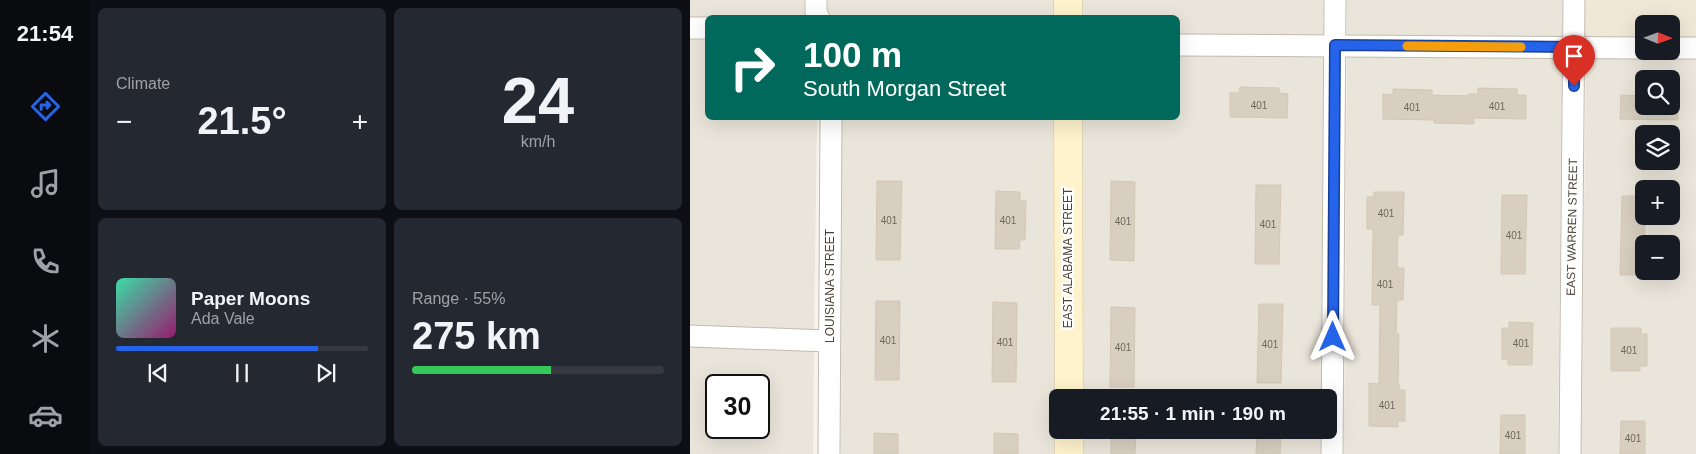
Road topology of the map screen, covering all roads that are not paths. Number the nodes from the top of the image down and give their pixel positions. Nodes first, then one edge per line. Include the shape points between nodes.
1 (816, 0) edge
2 (1068, 0) edge
3 (1335, 0) edge
4 (1574, 0) edge
5 (818, 15) edge
6 (1068, 15) edge
7 (690, 28) edge
8 (705, 28) edge
9 (1335, 45) junction
10 (1180, 46) edge
11 (1574, 47) junction
12 (1635, 48) edge
13 (1680, 48) edge
14 (1696, 48) edge
15 (831, 120) edge
16 (1068, 120) edge
17 (690, 336) edge
18 (830, 342) junction
19 (1069, 389) edge
20 (1069, 439) edge
21 (829, 454) edge
22 (1069, 454) edge
23 (1332, 454) edge
24 (1570, 454) edge

1 - 5 street
2 - 6 street
3 - 9 street
4 - 11 street, EAST WARREN STREET
7 - 8 street
9 - 10 street
9 - 11 street
9 - 23 street
11 - 12 street
11 - 24 street, EAST WARREN STREET
13 - 14 street
15 - 18 street, LOUISIANA STREET
16 - 19 street, EAST ALABAMA STREET
17 - 18 street
18 - 21 street, LOUISIANA STREET
20 - 22 street

